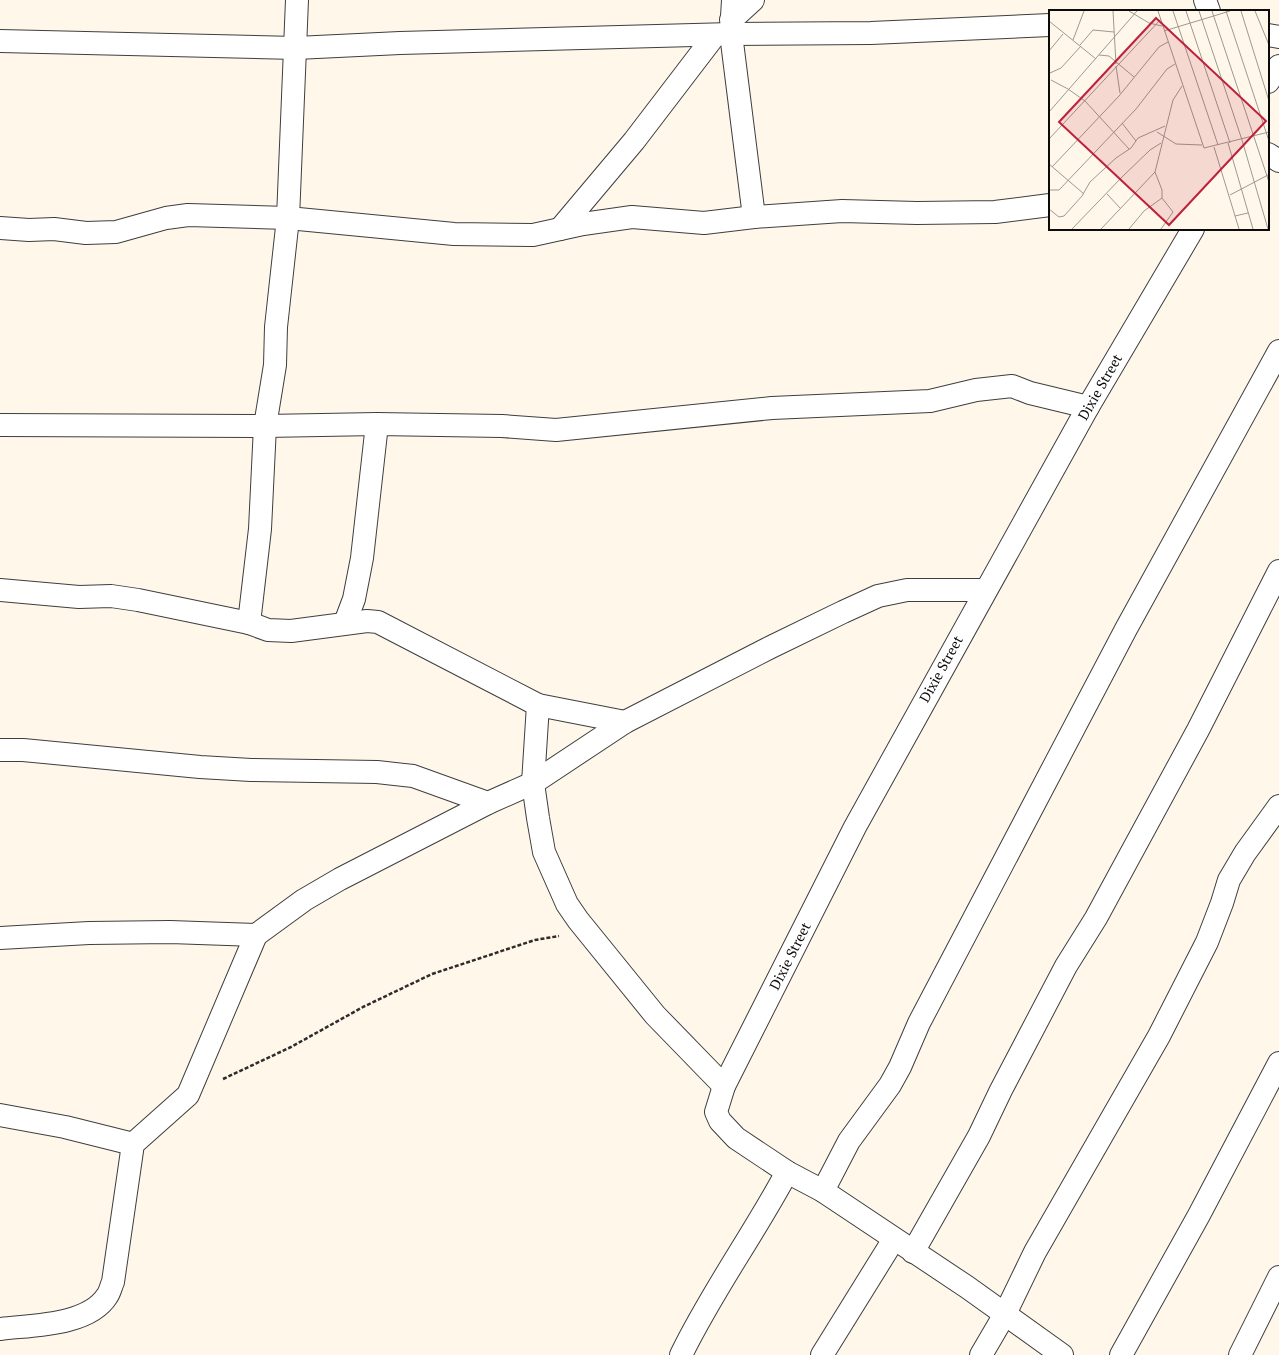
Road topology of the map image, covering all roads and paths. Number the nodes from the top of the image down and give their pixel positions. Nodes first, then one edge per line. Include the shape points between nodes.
1 (297, 0) edge
2 (753, 0) edge
3 (1205, 0) edge
4 (1209, 10) edge
5 (728, 22) edge
6 (1049, 25) edge
7 (1269, 35) edge
8 (1279, 37) edge
9 (0, 41) edge
10 (296, 48) junction
11 (1279, 66) edge
12 (1269, 81) edge
13 (1269, 155) edge
14 (1279, 161) edge
15 (1049, 205) edge
16 (754, 217) junction
17 (288, 218) junction
18 (0, 228) edge
19 (560, 229) junction
20 (1192, 230) edge
21 (1279, 351) edge
22 (1088, 408) junction
23 (377, 424) junction
24 (0, 425) edge
25 (265, 426) junction
26 (1279, 571) edge
27 (0, 590) edge
28 (985, 590) junction
29 (249, 623) junction
30 (345, 623) junction
31 (538, 705) junction
32 (625, 722) junction
33 (0, 750) edge
34 (533, 783) junction
35 (488, 803) junction
36 (1279, 806) edge
37 (588, 930) junction
38 (256, 935) junction
39 (0, 938) edge
40 (1279, 1063) edge
41 (222, 1079) dead end
42 (724, 1086) junction
43 (0, 1115) edge
44 (133, 1144) junction
45 (787, 1172) junction
46 (823, 1191) junction
47 (894, 1239) junction
48 (913, 1252) junction
49 (1279, 1277) edge
50 (1005, 1314) junction
51 (0, 1329) edge
52 (681, 1355) edge
53 (822, 1355) edge
54 (981, 1355) edge
55 (1062, 1355) edge
56 (1120, 1355) edge
57 (1240, 1355) edge

1 - 10 street
2 - 5 street
3 - 4 street
5 - 6 street via 871,33
5 - 10 street
5 - 16 street
5 - 19 street via 634,141
7 - 8 street
9 - 10 street
10 - 17 street
11 - 12 street
13 - 14 street
15 - 16 street via 995,212 842,211
16 - 19 street via 704,223 632,217
17 - 18 street via 188,215 166,218 116,232 86,233 54,228
17 - 19 street via 454,234 532,235
17 - 25 street via 276,327 275,365
20 - 22 street, Dixie Street
21 - 46 street via 1126,629 919,1023 900,1067 850,1140
22 - 23 street via 1012,386 976,390 930,401 772,408 556,430 502,426
22 - 28 street, Dixie Street
23 - 25 street
23 - 30 street via 362,558 354,599
24 - 25 street
25 - 29 street via 260,529
26 - 48 street via 1198,730 1096,918 1066,966 979,1136
27 - 29 street via 79,597 111,596
28 - 32 street via 907,590 878,596 771,647
28 - 42 street, Dixie Street via 855,827
29 - 30 street via 268,630 291,631
30 - 31 street via 378,622
31 - 32 street
31 - 34 street
32 - 34 street
33 - 35 street via 23,750 200,768 377,772 414,776
34 - 35 street
34 - 37 street via 544,852 567,904
35 - 38 street via 340,879 304,900
36 - 50 street via 1245,853 1230,880 1207,942 1159,1036 1035,1252
37 - 41 path via 535,940 432,974 363,1007 291,1047
37 - 42 street via 655,1015
38 - 39 street via 170,932
38 - 44 street via 188,1096
40 - 56 street via 1199,1215
42 - 45 street, Dixie Street via 716,1112 720,1121 736,1138
43 - 44 street
44 - 51 street via 113,1282 107,1297 91,1311 65,1321
45 - 46 street
45 - 52 street
46 - 47 street
47 - 48 street
47 - 53 street
48 - 50 street
49 - 57 street
50 - 54 street
50 - 55 street

